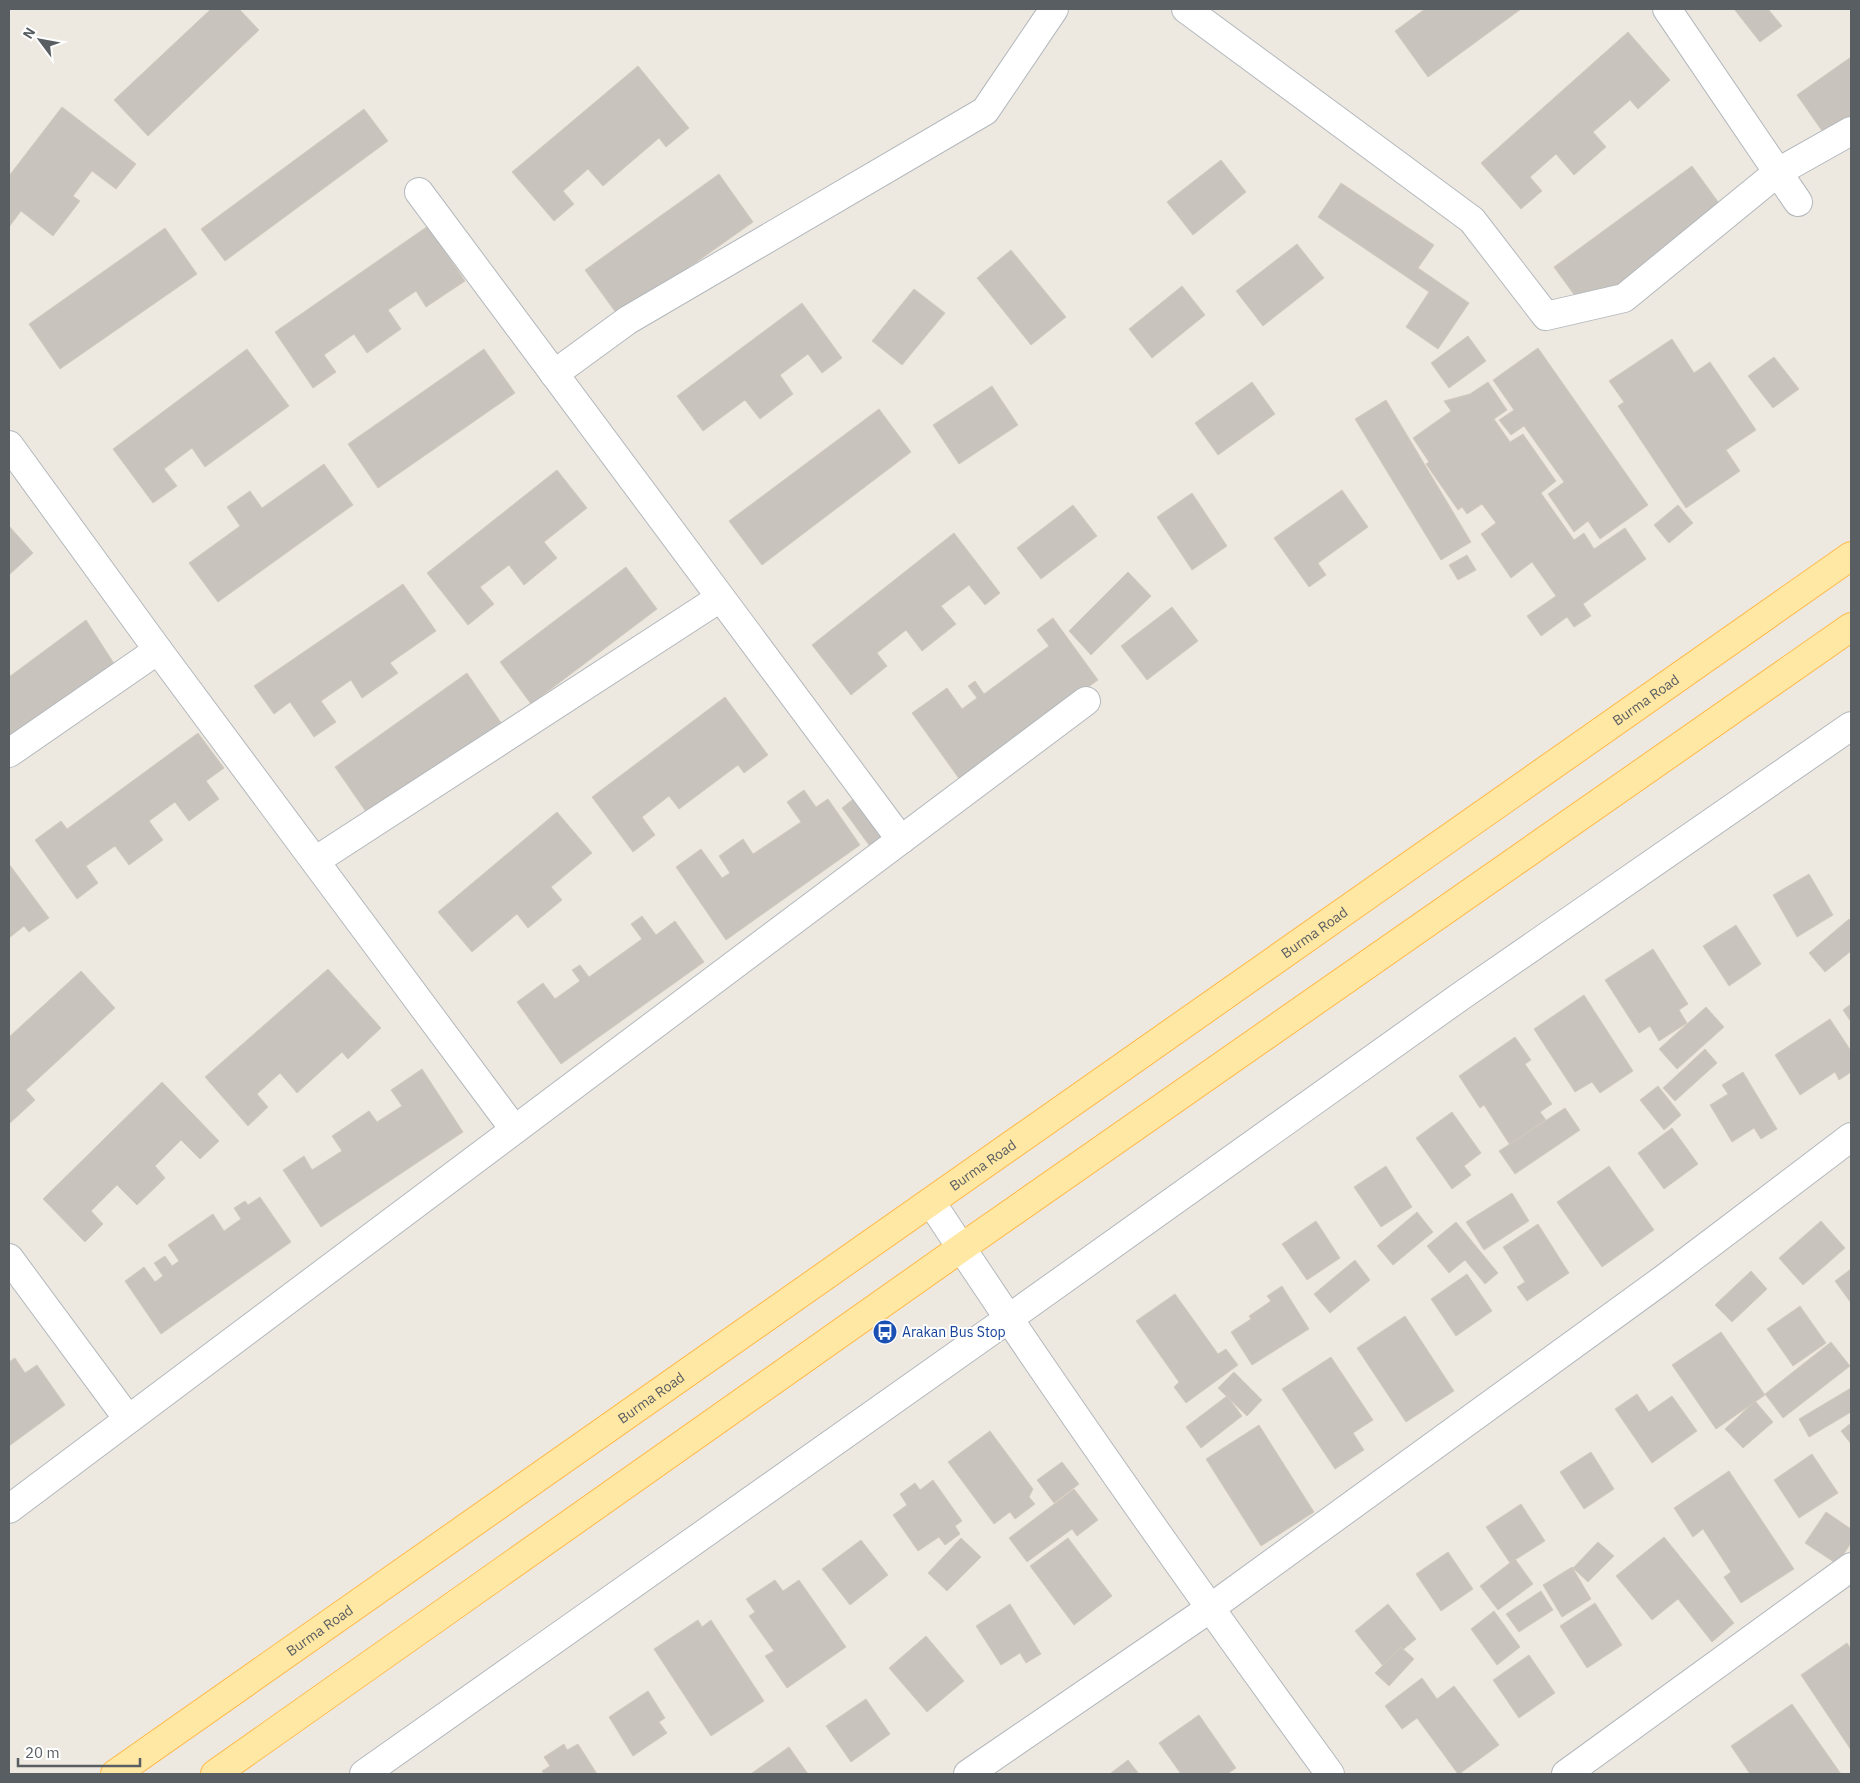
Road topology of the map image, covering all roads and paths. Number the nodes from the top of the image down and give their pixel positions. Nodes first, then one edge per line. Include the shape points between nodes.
1 (1054, 9) edge
2 (1186, 9) edge
3 (1667, 9) edge
4 (1851, 131) edge
5 (1778, 172) junction
6 (419, 192) dead end
7 (1798, 202) dead end
8 (554, 374) junction
9 (11, 451) edge
10 (1851, 556) edge
11 (720, 598) junction
12 (1851, 627) edge
13 (158, 650) junction
14 (1086, 701) dead end
15 (1851, 726) edge
16 (9, 753) edge
17 (901, 840) junction
18 (315, 862) junction
19 (514, 1130) junction
20 (1851, 1137) edge
21 (931, 1202) junction
22 (961, 1248) junction
23 (9, 1258) edge
24 (1008, 1319) junction
25 (128, 1419) junction
26 (9, 1509) edge
27 (1851, 1567) edge
28 (1210, 1609) junction
29 (116, 1774) edge
30 (214, 1774) edge
31 (364, 1774) edge
32 (968, 1774) edge
33 (1330, 1774) edge
34 (1566, 1774) edge

1 - 8 street via 985,111 628,320
2 - 5 street via 1472,220 1546,316 1624,298
3 - 5 street
4 - 5 street
5 - 7 street
6 - 8 street
8 - 11 street
9 - 13 street
10 - 21 main road, Burma Road
11 - 17 street
11 - 18 street
12 - 22 main road
13 - 16 street
13 - 18 street
14 - 17 street
15 - 24 street via 1461,996
17 - 19 street
18 - 19 street
19 - 25 street
20 - 28 street via 1665,1278
21 - 22 street
21 - 29 main road, Burma Road
22 - 24 street
22 - 30 main road
23 - 25 street
24 - 28 street
24 - 31 street
25 - 26 street
27 - 34 street
28 - 32 street
28 - 33 street

